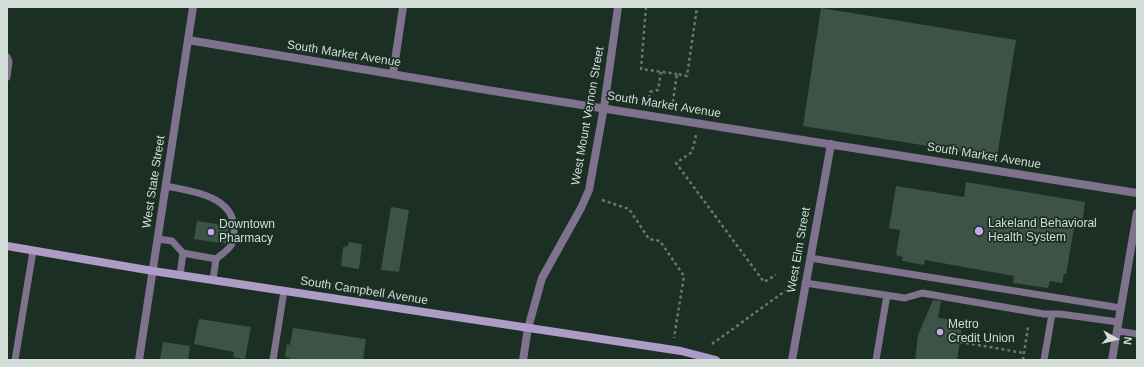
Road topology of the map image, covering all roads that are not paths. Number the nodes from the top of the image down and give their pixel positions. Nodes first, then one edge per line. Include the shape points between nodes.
1 (193, 7) edge
2 (403, 7) edge
3 (618, 7) edge
4 (188, 40) junction
5 (7, 57) edge
6 (393, 74) junction
7 (7, 77) edge
8 (604, 107) junction
9 (831, 144) junction
10 (166, 186) junction
11 (1137, 193) edge
12 (1137, 213) edge
13 (158, 239) junction
14 (7, 246) edge
15 (32, 250) junction
16 (183, 253) junction
17 (810, 258) junction
18 (216, 259) junction
19 (153, 271) junction
20 (180, 275) junction
21 (213, 280) junction
22 (805, 284) junction
23 (284, 291) junction
24 (887, 295) junction
25 (1121, 308) junction
26 (1052, 314) junction
27 (1117, 327) junction
28 (528, 328) junction
29 (1137, 334) edge
30 (15, 360) edge
31 (139, 360) edge
32 (273, 360) edge
33 (523, 360) edge
34 (716, 360) edge
35 (792, 360) edge
36 (876, 360) edge
37 (1044, 360) edge
38 (1112, 360) edge

1 - 4 street, West State Street
2 - 6 street
3 - 8 street, West Mount Vernon Street
4 - 6 street, South Market Avenue
4 - 10 street, West State Street
5 - 7 lane
6 - 8 street, South Market Avenue
8 - 9 street, South Market Avenue
8 - 28 street, West Mount Vernon Street via 589,190 542,278
9 - 11 street, South Market Avenue
9 - 17 street, West Elm Street
10 - 13 street, West State Street
10 - 18 lane via 207,195 222,204 231,214 234,236 232,246
12 - 25 street
13 - 16 lane via 172,241
13 - 19 street, West State Street
14 - 15 main road, South Campbell Avenue
15 - 19 main road, South Campbell Avenue
15 - 30 lane
16 - 18 lane
16 - 20 lane
17 - 22 street, West Elm Street
17 - 25 lane
18 - 21 lane
19 - 20 main road, South Campbell Avenue
19 - 31 street, West State Street
20 - 21 main road, South Campbell Avenue
21 - 23 main road, South Campbell Avenue
22 - 24 lane
22 - 35 street, West Elm Street
23 - 28 main road, South Campbell Avenue
23 - 32 lane
24 - 26 lane via 904,298 922,293
24 - 36 lane
25 - 27 street
26 - 27 lane
26 - 37 lane
27 - 29 lane
27 - 38 street
28 - 33 street, West Mount Vernon Street
28 - 34 main road, South Campbell Avenue via 681,351

